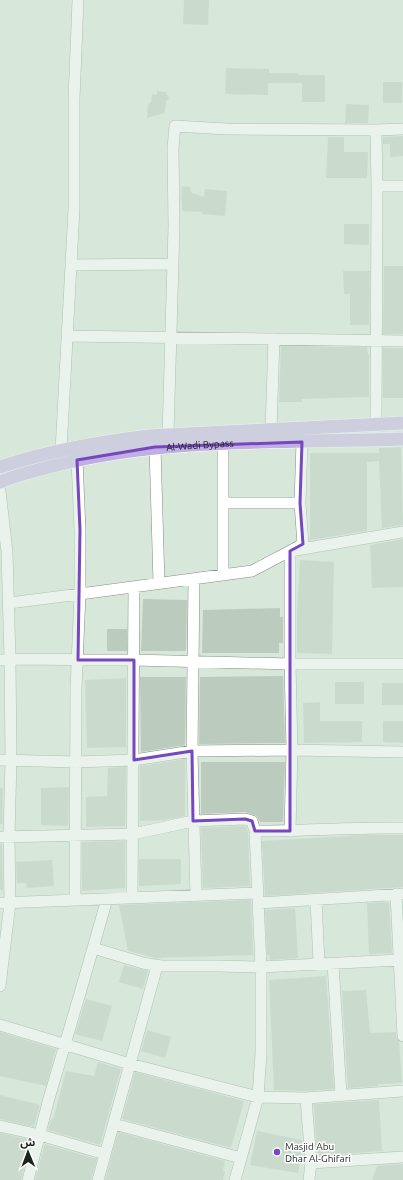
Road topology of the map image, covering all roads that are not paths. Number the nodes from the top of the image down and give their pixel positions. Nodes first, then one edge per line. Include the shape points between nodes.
1 (78, 0) edge
2 (403, 129) edge
3 (376, 130) junction
4 (378, 186) junction
5 (403, 186) edge
6 (173, 264) junction
7 (71, 265) junction
8 (67, 336) junction
9 (171, 338) junction
10 (274, 339) junction
11 (376, 340) junction
12 (403, 341) edge
13 (403, 423) edge
14 (376, 425) junction
15 (271, 430) junction
16 (168, 435) junction
17 (403, 439) edge
18 (302, 442) junction
19 (223, 444) junction
20 (155, 448) junction
21 (61, 451) junction
22 (77, 460) junction
23 (0, 467) edge
24 (0, 482) edge
25 (0, 491) edge
26 (223, 503) junction
27 (300, 503) junction
28 (403, 532) edge
29 (290, 551) junction
30 (223, 575) junction
31 (194, 579) junction
32 (159, 583) junction
33 (134, 587) junction
34 (80, 594) junction
35 (9, 603) junction
36 (5, 659) edge
37 (78, 660) junction
38 (134, 660) junction
39 (194, 662) junction
40 (290, 664) junction
41 (403, 664) edge
42 (292, 750) junction
43 (192, 751) junction
44 (403, 752) edge
45 (5, 760) edge
46 (134, 760) junction
47 (76, 762) junction
48 (193, 821) junction
49 (403, 828) edge
50 (255, 830) junction
51 (290, 831) junction
52 (133, 834) junction
53 (74, 836) junction
54 (4, 837) edge
55 (399, 894) edge
56 (196, 895) junction
57 (107, 898) junction
58 (132, 898) junction
59 (258, 898) junction
60 (75, 900) junction
61 (316, 900) junction
62 (5, 903) edge
63 (93, 948) junction
64 (399, 960) junction
65 (319, 963) junction
66 (333, 963) junction
67 (157, 966) junction
68 (262, 967) junction
69 (0, 986) edge
70 (0, 1025) edge
71 (403, 1036) edge
72 (64, 1045) junction
73 (130, 1064) junction
74 (403, 1091) edge
75 (341, 1094) junction
76 (258, 1097) junction
77 (306, 1098) junction
78 (114, 1124) junction
79 (0, 1126) edge
80 (40, 1135) junction
81 (105, 1154) junction
82 (403, 1157) edge
83 (241, 1158) junction
84 (311, 1163) junction
85 (28, 1180) edge
86 (98, 1180) edge
87 (235, 1180) edge
88 (311, 1180) edge

1 - 7 street
2 - 3 street
3 - 4 street
3 - 6 street via 175,126
4 - 5 street
4 - 11 street
6 - 7 street
6 - 9 street
7 - 8 street
8 - 9 street
8 - 21 street
9 - 10 street
9 - 16 street
10 - 11 street
10 - 15 street
11 - 12 street
11 - 14 street
13 - 14 main road, Al-Wadi Bypass
14 - 15 main road, Al-Wadi Bypass
15 - 16 main road, Al-Wadi Bypass
16 - 21 main road, Al-Wadi Bypass via 112,441
17 - 18 main road, Al-Wadi Bypass
18 - 19 main road, Al-Wadi Bypass
18 - 27 street
19 - 20 main road, Al-Wadi Bypass
19 - 26 street
20 - 22 main road, Al-Wadi Bypass
20 - 32 street
21 - 23 main road, Al-Wadi Bypass
22 - 24 main road, Al-Wadi Bypass
22 - 34 street
25 - 35 street via 7,552
26 - 27 street
26 - 30 street
27 - 29 street via 303,544
28 - 29 street
29 - 30 street via 252,571
29 - 40 street
30 - 31 street
31 - 32 street
31 - 39 street
32 - 33 street
33 - 34 street
33 - 38 street
34 - 35 street
34 - 37 street
35 - 36 street
36 - 37 street
36 - 45 street
37 - 38 street
37 - 47 street
38 - 39 street
38 - 46 street
39 - 40 street
39 - 43 street
40 - 41 street
40 - 42 street
42 - 43 street
42 - 44 street
42 - 51 street
43 - 46 street
43 - 48 street
45 - 47 street
45 - 54 street
46 - 47 street
46 - 52 street
47 - 53 street
48 - 50 street via 245,818 252,821
48 - 52 street
48 - 56 street
49 - 51 street
50 - 51 street
50 - 59 street
52 - 53 street
52 - 58 street
53 - 54 street
53 - 60 street
54 - 62 street
55 - 61 street
55 - 64 street
56 - 58 street
56 - 59 street
57 - 58 street
57 - 60 street
57 - 63 street
59 - 61 street
59 - 68 street
60 - 62 street
61 - 65 street
62 - 69 street
63 - 67 street
63 - 72 street
64 - 66 street
64 - 71 street
65 - 66 street
65 - 68 street
66 - 75 street
67 - 68 street
67 - 73 street
68 - 76 street via 262,1053
70 - 72 street
72 - 73 street
72 - 80 street
73 - 76 street
73 - 78 street
74 - 75 street
75 - 77 street
76 - 77 street
76 - 83 street
77 - 84 street
78 - 81 street
78 - 83 street
79 - 80 street
80 - 81 street
80 - 85 street
81 - 86 street
82 - 84 street
83 - 87 street
84 - 88 street

